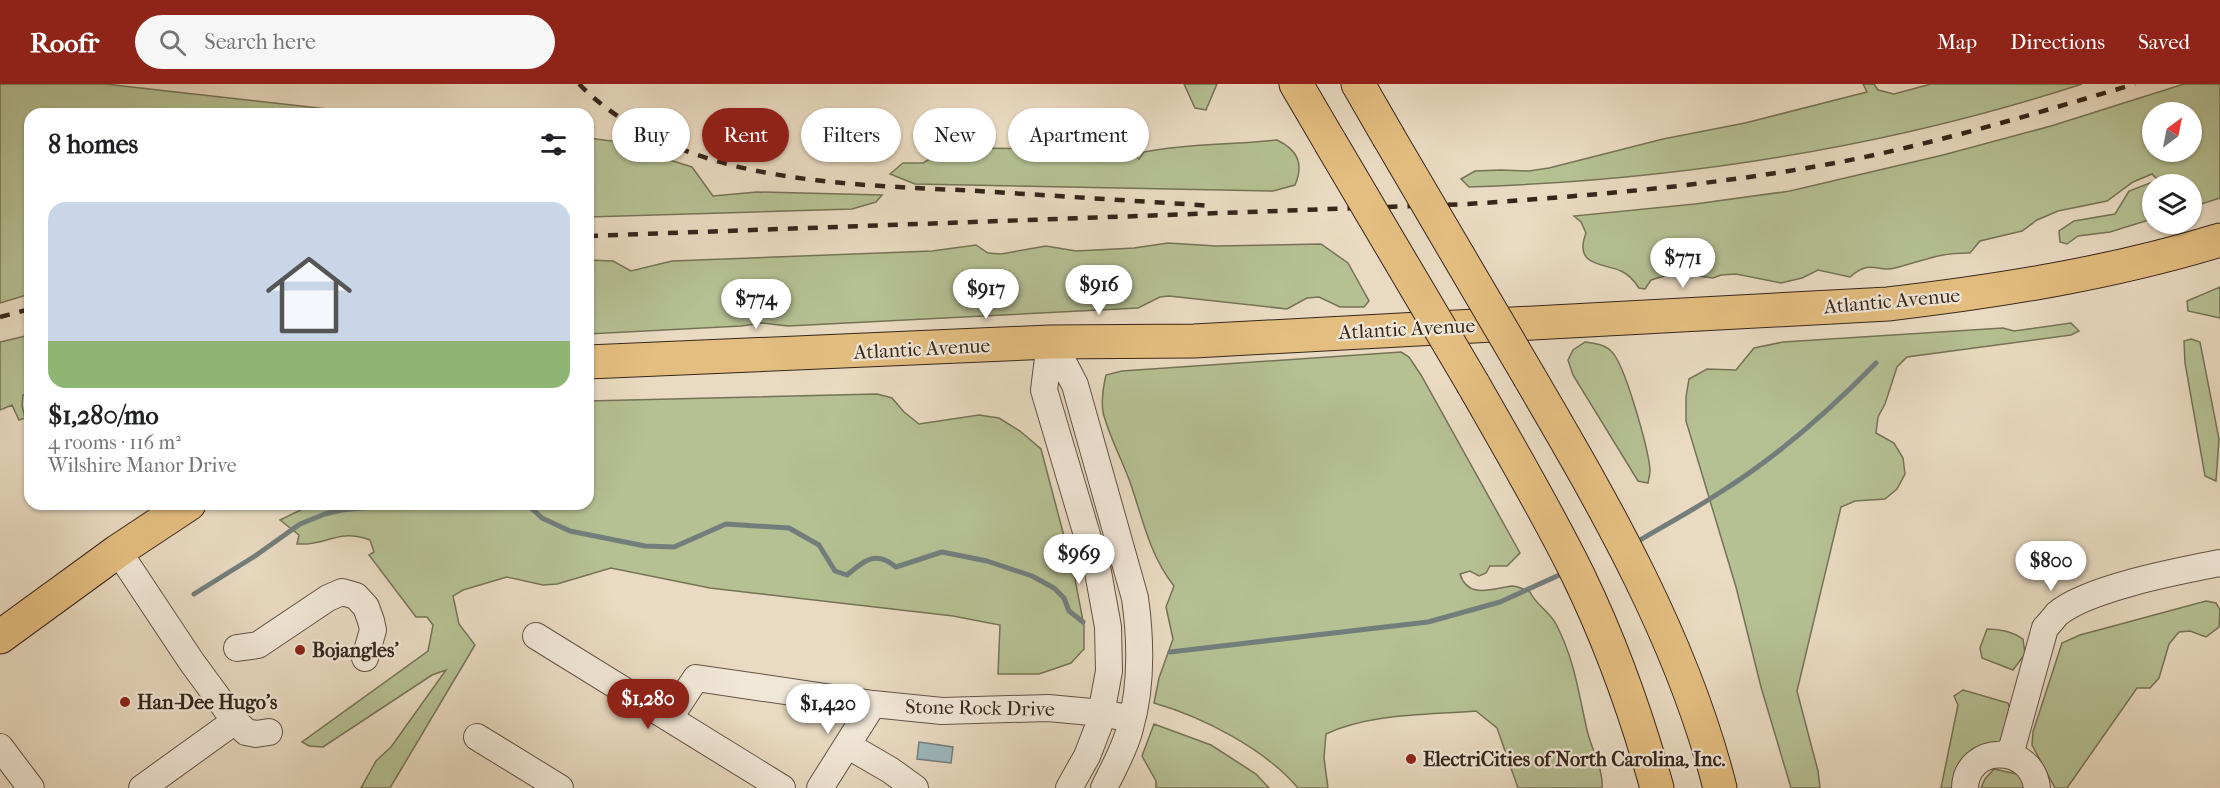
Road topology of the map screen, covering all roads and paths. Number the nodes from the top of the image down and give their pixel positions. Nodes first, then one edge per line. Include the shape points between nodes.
1 (1296, 84) edge
2 (1358, 84) edge
3 (2220, 240) edge
4 (1050, 342) junction
5 (594, 362) edge
6 (1108, 501) junction
7 (1081, 507) junction
8 (180, 510) edge
9 (118, 551) junction
10 (2220, 563) edge
11 (536, 636) dead end
12 (0, 637) edge
13 (237, 648) dead end
14 (365, 658) dead end
15 (873, 704) junction
16 (1102, 713) junction
17 (670, 717) junction
18 (1132, 719) junction
19 (235, 721) junction
20 (269, 732) dead end
21 (477, 737) dead end
22 (847, 745) junction
23 (0, 747) edge
24 (2010, 755) junction
25 (31, 788) edge
26 (141, 788) edge
27 (560, 788) edge
28 (782, 788) edge
29 (820, 788) edge
30 (915, 788) edge
31 (1069, 788) edge
32 (1104, 788) edge
33 (1657, 788) edge
34 (1720, 788) edge
35 (1965, 788) edge
36 (2037, 788) edge

1 - 33 main road, bridge via 1537,495 1579,576 1629,701
2 - 34 main road, bridge via 1611,522 1676,654
3 - 4 main road, Atlantic Avenue via 2064,279 1888,304 1194,341
4 - 5 main road, Atlantic Avenue
4 - 6 street via 1075,385
4 - 7 street via 1044,390
6 - 7 street
6 - 18 street via 1135,598 1139,632 1140,662
7 - 16 street via 1108,627 1109,671
8 - 9 main road
9 - 12 main road
9 - 19 street
10 - 24 street via 2155,576 2096,595 2058,613 2045,628
11 - 17 street
13 - 14 street via 258,645 342,592 356,596 371,621 374,630
15 - 16 street, Stone Rock Drive via 942,711 1048,708
15 - 17 street, Stone Rock Drive via 696,678
15 - 22 street
16 - 18 street, Stone Rock Drive
16 - 31 street via 1087,756
17 - 28 street
18 - 32 street
19 - 20 street via 246,732
19 - 26 street
21 - 27 street
22 - 29 street
22 - 30 street
23 - 25 street
24 - 35 street via 1995,754 1982,759 1971,769
24 - 36 street via 2023,761 2032,772

